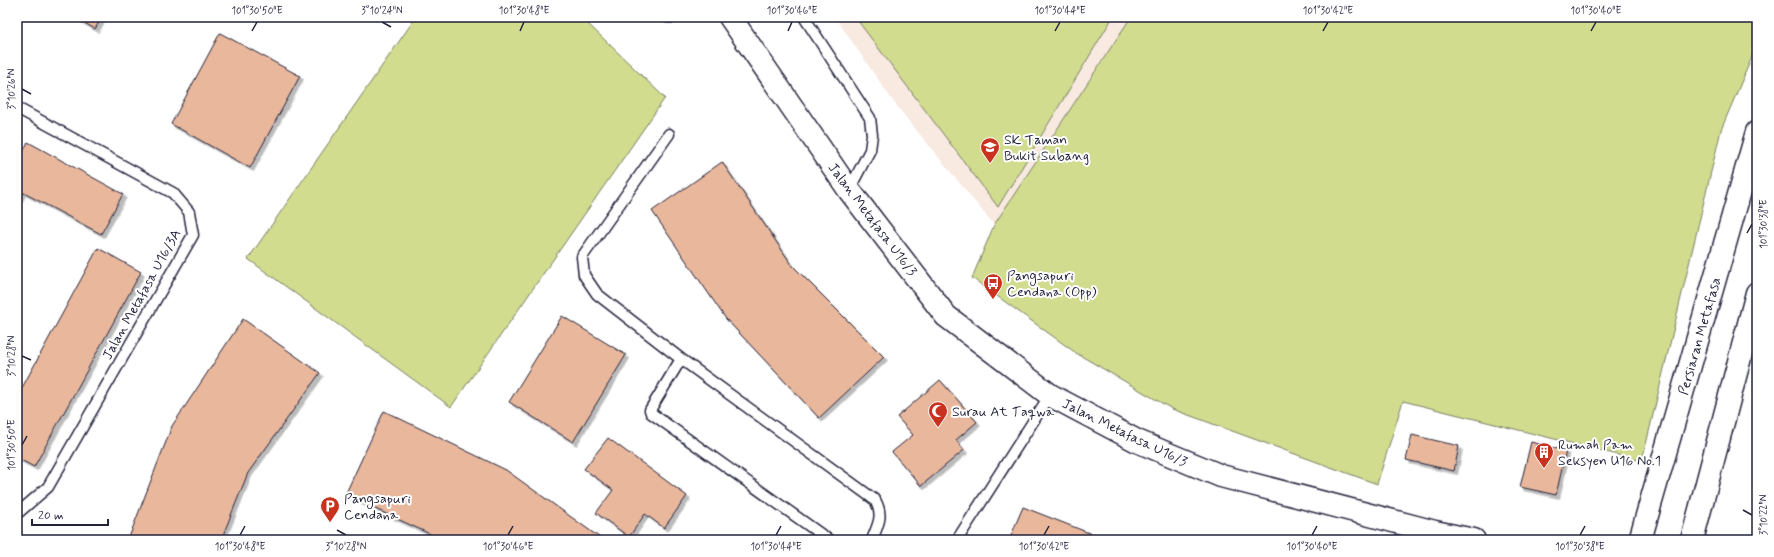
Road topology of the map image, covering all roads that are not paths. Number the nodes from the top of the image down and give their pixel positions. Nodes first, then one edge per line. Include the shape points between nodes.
1 (667, 17) edge
2 (673, 17) edge
3 (730, 17) edge
4 (804, 17) edge
5 (17, 108) edge
6 (1757, 132) edge
7 (669, 134) dead end
8 (849, 190) junction
9 (1757, 293) edge
10 (681, 359) junction
11 (1050, 395) junction
12 (17, 512) edge
13 (829, 540) edge
14 (872, 540) edge
15 (956, 540) edge
16 (1474, 540) edge
17 (1640, 540) edge
18 (1692, 540) edge

1 - 2 lane
3 - 8 street, Jalan Metafasa U16/3
4 - 8 lane via 870,118 870,150
5 - 12 lane, Jalan Metafasa U16/3A via 173,193 189,212 193,235 48,487
6 - 17 street, Persiaran Metafasa
7 - 10 lane via 582,257 584,275 597,294
8 - 11 street, Jalan Metafasa U16/3 via 946,316
9 - 18 street
10 - 13 lane via 650,410 651,413
10 - 14 lane via 875,500 880,516
11 - 15 lane
11 - 16 street, Jalan Metafasa U16/3 via 1137,441 1221,476

